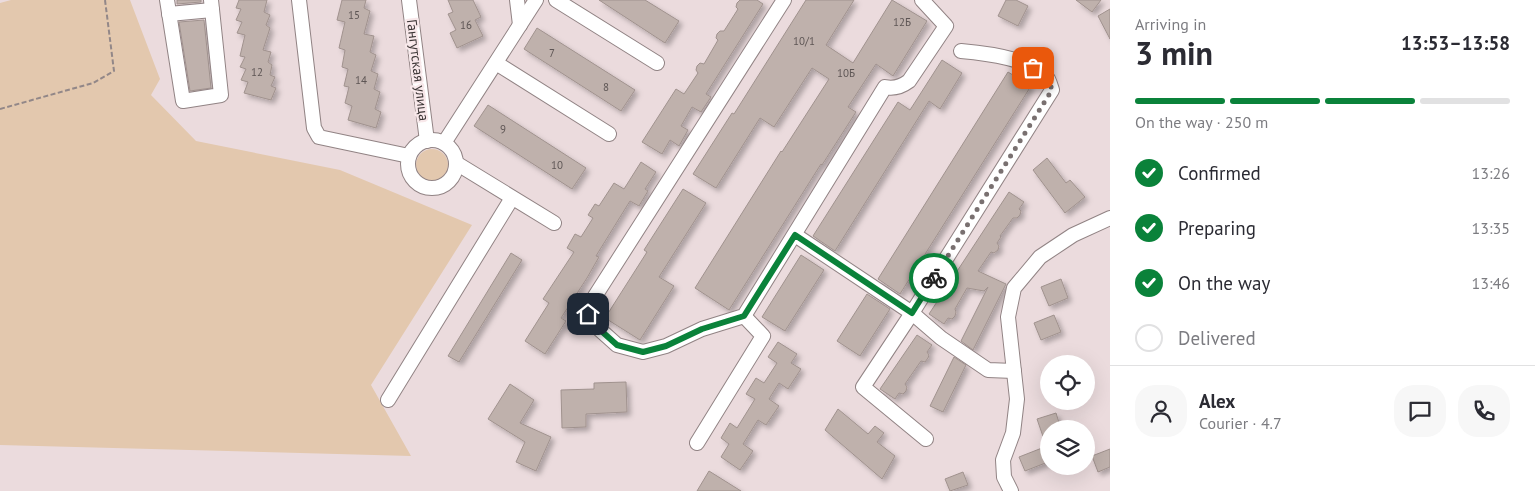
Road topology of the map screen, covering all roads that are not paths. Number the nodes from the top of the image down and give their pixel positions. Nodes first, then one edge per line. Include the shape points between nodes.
1 (167, 0) edge
2 (299, 0) edge
3 (409, 0) edge
4 (516, 0) edge
5 (536, 0) edge
6 (556, 0) edge
7 (784, 0) edge
8 (922, 0) edge
9 (211, 5) edge
10 (170, 14) junction
11 (520, 25) junction
12 (961, 51) dead end
13 (496, 63) junction
14 (657, 63) dead end
15 (609, 134) dead end
16 (427, 141) junction
17 (444, 143) junction
18 (409, 156) junction
19 (456, 163) junction
20 (512, 198) junction
21 (1110, 218) edge
22 (554, 223) dead end
23 (795, 235) junction
24 (912, 313) junction
25 (744, 316) junction
26 (1014, 372) junction
27 (388, 400) dead end
28 (926, 439) dead end
29 (697, 443) dead end
30 (1011, 491) edge

1 - 10 street
2 - 18 street via 314,128 319,137
3 - 16 street, Гангутская улица
4 - 11 street
5 - 11 street
6 - 14 street
7 - 25 street via 590,304 588,314 617,345 643,352
8 - 23 street via 946,26 909,81 902,86 885,87
9 - 10 street
9 - 10 street via 221,95 183,101
11 - 13 street
12 - 24 street via 1023,62 1043,74 1052,90
13 - 15 street
13 - 17 street
16 - 17 street, Гангутская улица
16 - 18 street, Гангутская улица
17 - 19 street via 454,154
18 - 19 street via 412,179 425,188 448,183
19 - 20 street
20 - 22 street
20 - 27 street
21 - 26 street via 1073,235 1040,257 1014,288 1008,317
23 - 24 street
23 - 25 street
24 - 26 street via 941,338 988,370
24 - 28 street via 863,387
25 - 29 street via 763,336
26 - 30 street via 1013,433 1003,460 1004,477

